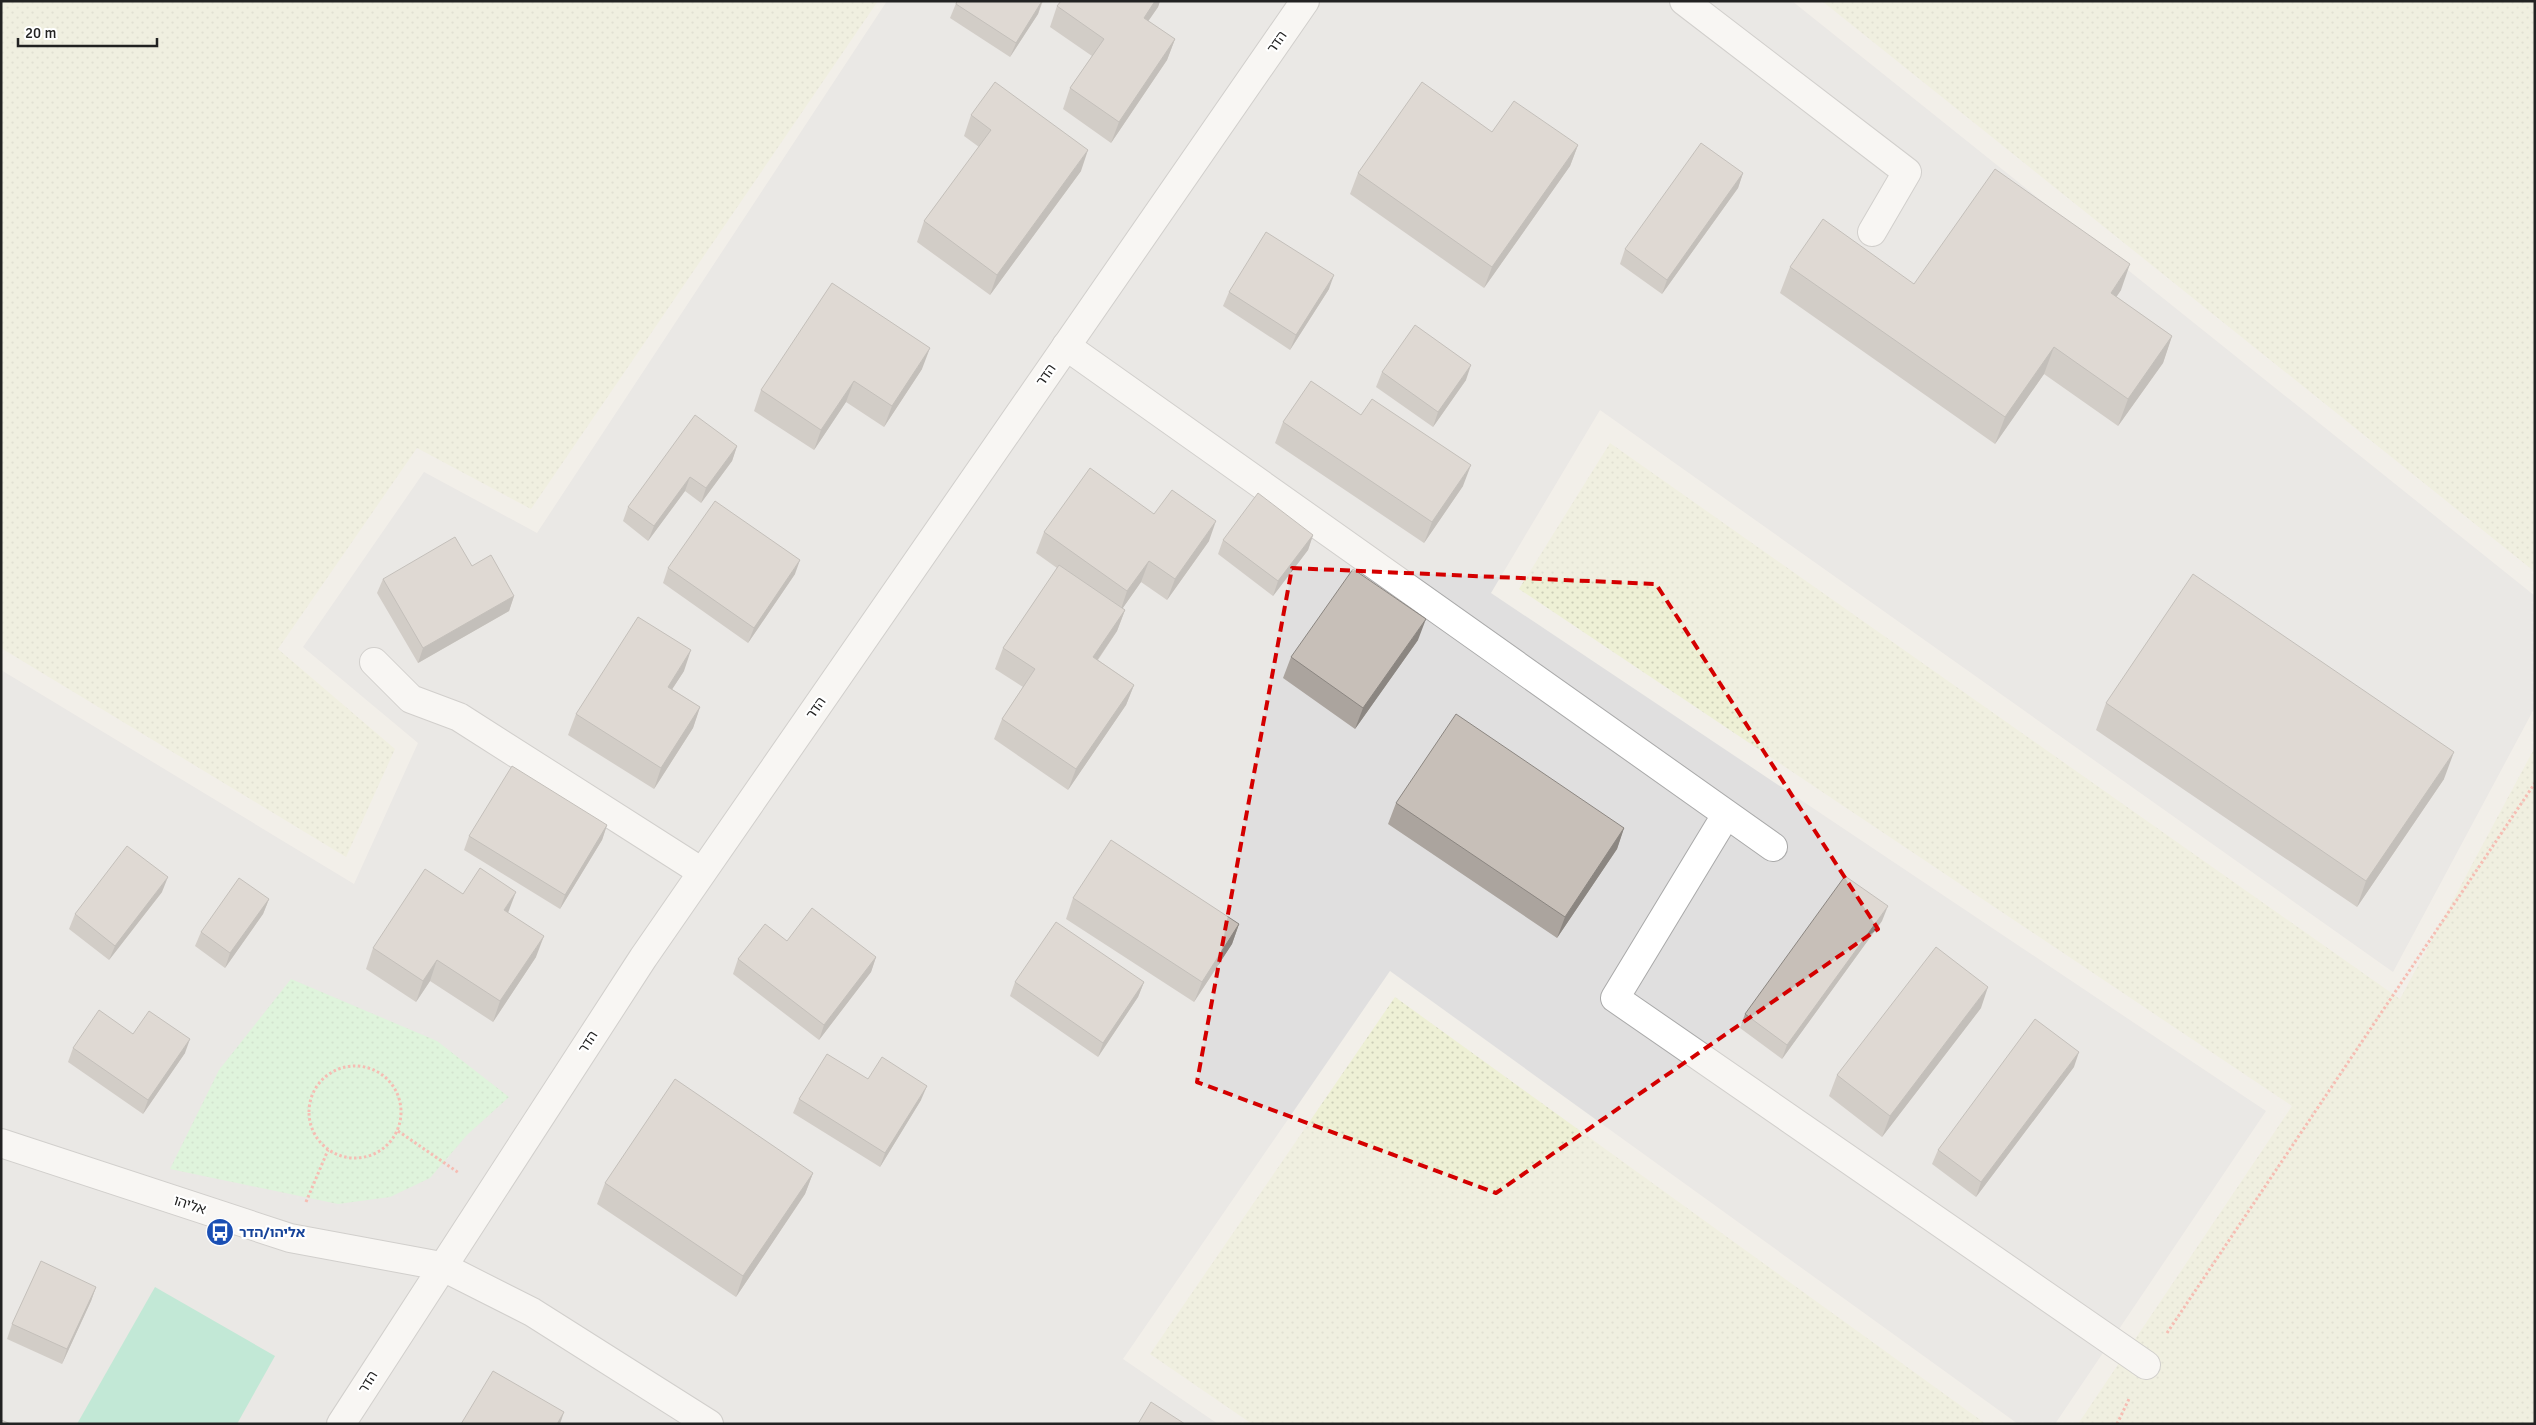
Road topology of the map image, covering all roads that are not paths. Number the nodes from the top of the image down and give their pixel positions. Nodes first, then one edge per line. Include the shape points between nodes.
1 (1304, 1) edge
2 (1684, 1) edge
3 (1872, 232) dead end
4 (1066, 346) junction
5 (374, 662) dead end
6 (1726, 815) junction
7 (1773, 847) dead end
8 (702, 872) junction
9 (1, 1143) edge
10 (441, 1266) junction
11 (2146, 1365) road end
12 (341, 1424) edge
13 (709, 1424) edge

1 - 4 street, הדר
2 - 3 street via 1907,172
4 - 6 street
4 - 8 street, הדר
5 - 8 street via 412,699 458,717
6 - 7 street
6 - 11 street via 1615,998
8 - 10 street, הדר
9 - 10 street, אליהו via 290,1238
10 - 12 street, הדר
10 - 13 street, אליהו via 532,1312

